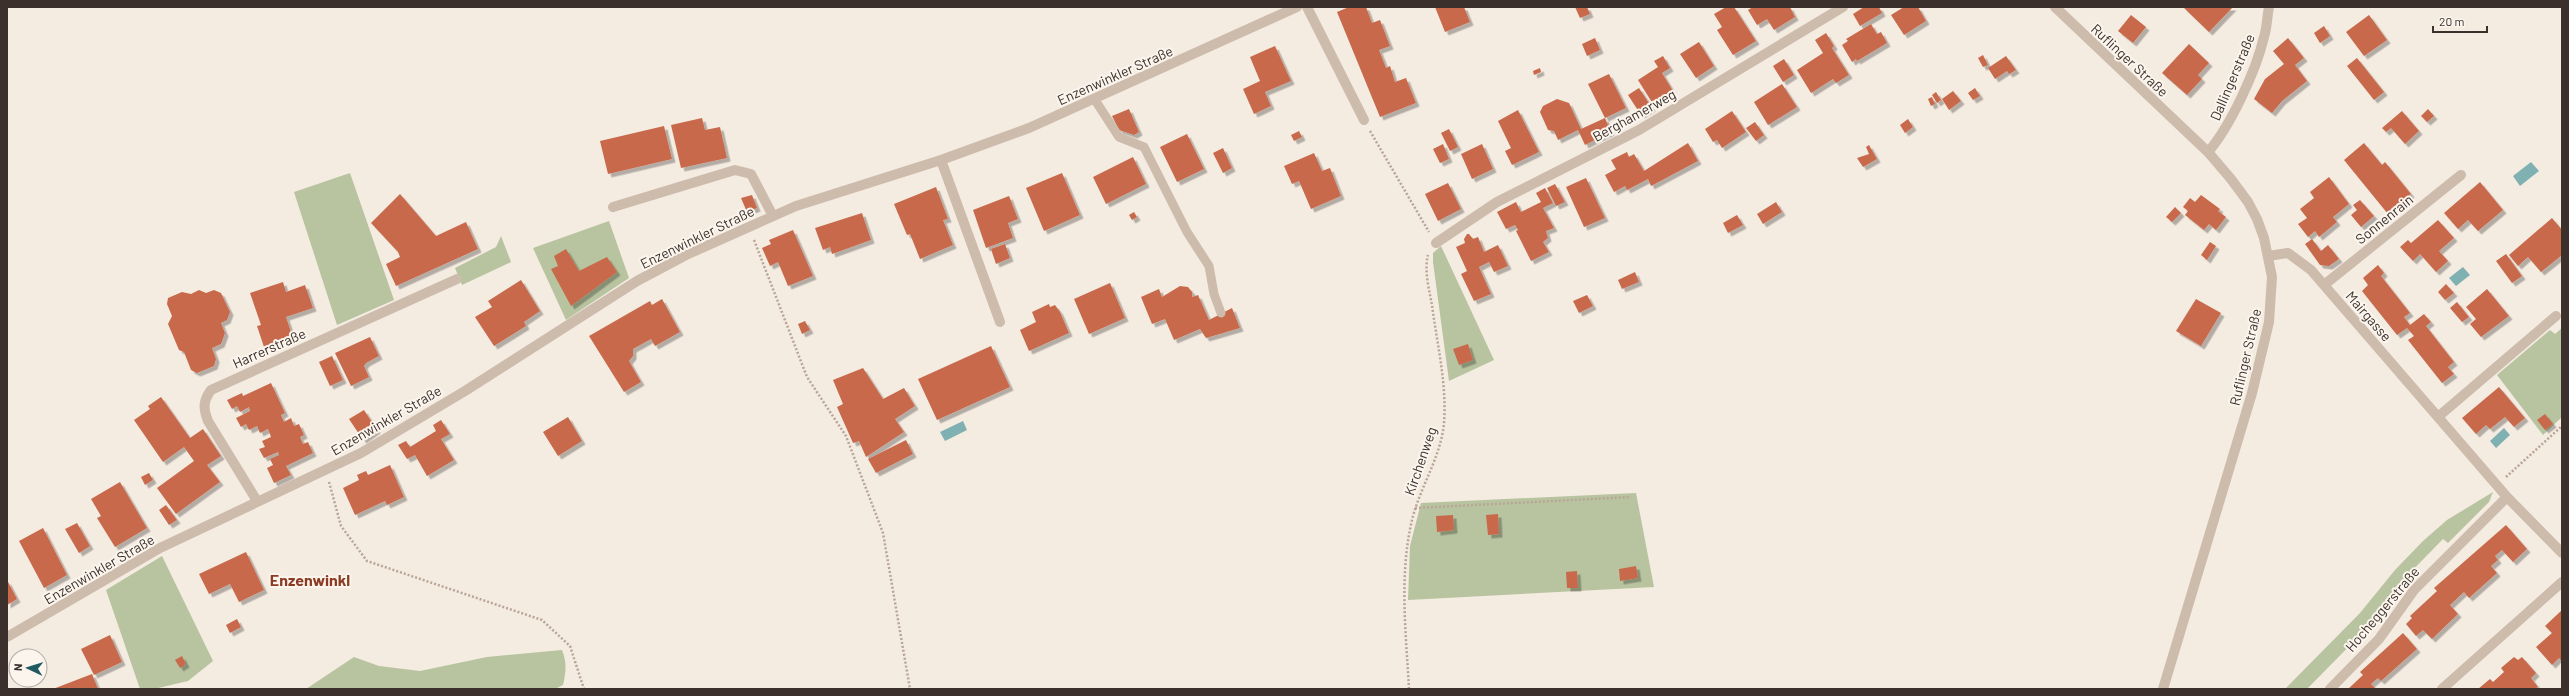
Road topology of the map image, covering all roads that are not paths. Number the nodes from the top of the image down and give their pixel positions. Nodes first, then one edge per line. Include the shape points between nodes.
1 (1297, 7) edge
2 (1307, 7) edge
3 (1843, 7) edge
4 (2055, 7) edge
5 (2269, 7) edge
6 (1095, 100) junction
7 (1364, 120) road end
8 (2208, 152) junction
9 (941, 160) junction
10 (2461, 175) dead end
11 (613, 208) dead end
12 (773, 216) junction
13 (1436, 243) road end
14 (2268, 256) junction
15 (456, 279) dead end
16 (2324, 285) junction
17 (1221, 313) dead end
18 (2556, 316) dead end
19 (1000, 322) dead end
20 (2439, 416) junction
21 (2507, 497) junction
22 (257, 502) junction
23 (2562, 553) edge
24 (2562, 582) edge
25 (7, 637) edge
26 (2163, 689) edge
27 (2330, 689) edge
28 (2442, 689) edge

1 - 6 street, Enzenwinkler Straße
2 - 7 street
3 - 13 street, Berghamerweg via 1639,130 1497,202
4 - 8 street, Ruflinger Straße
5 - 8 street, Dallingerstraße via 2265,37 2255,64 2222,136
6 - 9 street, Enzenwinkler Straße via 1029,128
6 - 17 lane via 1119,137 1144,147 1184,225 1209,266 1214,294
8 - 14 street, Ruflinger Straße via 2248,202 2257,219
9 - 12 street, Enzenwinkler Straße via 796,206
9 - 19 street
10 - 16 street, Sonnenrain
11 - 12 street, Enzenwinkler Straße via 735,170 751,174
12 - 22 street, Enzenwinkler Straße via 686,255 637,282 465,391 361,452
14 - 16 street, Mairgasse via 2288,253 2298,259
14 - 26 street, Ruflinger Straße via 2272,298 2265,344
15 - 22 street, Harrerstraße via 211,390 204,400 208,421
16 - 20 street, Mairgasse
18 - 20 street
20 - 21 street, Mairgasse
21 - 23 street, Mairgasse
21 - 27 street, Hocheggerstraße via 2414,590 2378,639
22 - 25 street, Enzenwinkler Straße via 160,548
24 - 28 street

